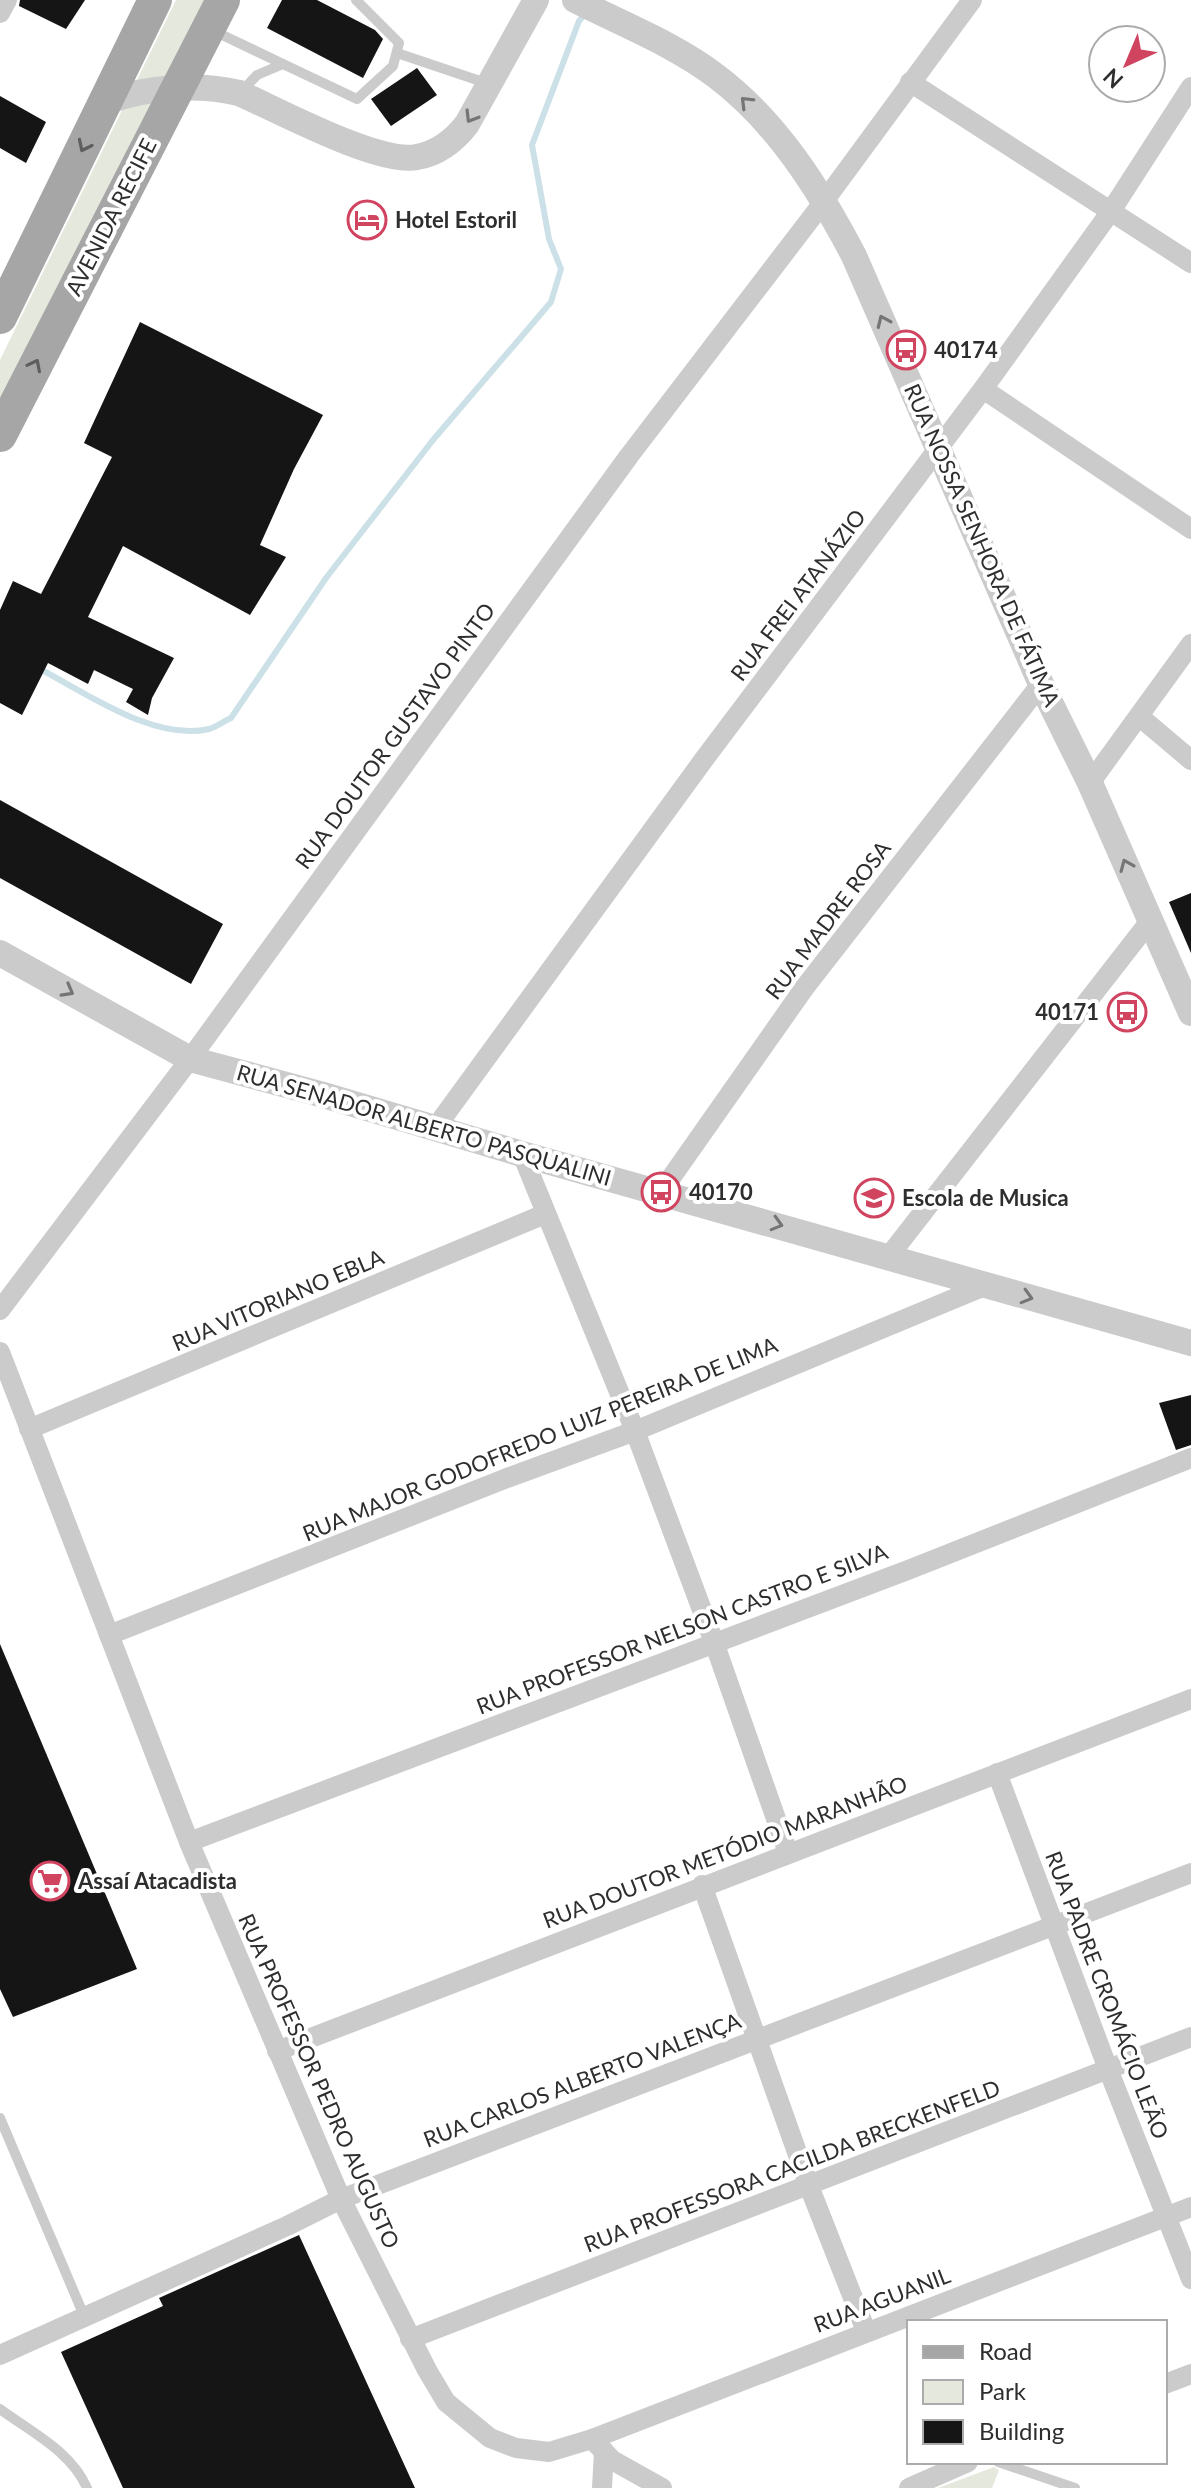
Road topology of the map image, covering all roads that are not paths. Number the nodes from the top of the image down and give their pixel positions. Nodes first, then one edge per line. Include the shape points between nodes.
1 (7, 0) edge
2 (155, 0) edge
3 (356, 0) edge
4 (536, 0) edge
5 (575, 0) edge
6 (972, 0) edge
7 (0, 13) edge
8 (216, 14) edge
9 (397, 53) junction
10 (283, 64) junction
11 (910, 82) junction
12 (489, 84) junction
13 (1191, 87) edge
14 (178, 89) junction
15 (239, 93) junction
16 (106, 102) junction
17 (1186, 107) edge
18 (825, 200) junction
19 (1111, 211) junction
20 (1191, 263) edge
21 (0, 317) edge
22 (983, 389) junction
23 (0, 435) edge
24 (939, 448) junction
25 (1191, 529) edge
26 (1191, 644) edge
27 (1041, 684) junction
28 (1140, 717) junction
29 (1191, 760) edge
30 (1090, 783) junction
31 (1150, 921) junction
32 (0, 953) edge
33 (1191, 1013) edge
34 (190, 1059) junction
35 (436, 1127) junction
36 (522, 1154) junction
37 (661, 1192) junction
38 (545, 1214) junction
39 (889, 1256) junction
40 (987, 1285) junction
41 (2, 1306) edge
42 (1191, 1343) edge
43 (0, 1352) edge
44 (29, 1429) junction
45 (635, 1431) junction
46 (1191, 1458) edge
47 (109, 1635) junction
48 (714, 1642) junction
49 (1191, 1699) edge
50 (997, 1773) junction
51 (189, 1842) junction
52 (788, 1853) junction
53 (1191, 1873) edge
54 (702, 1885) junction
55 (1054, 1925) junction
56 (1191, 2037) edge
57 (758, 2038) junction
58 (277, 2051) junction
59 (1108, 2069) junction
60 (0, 2118) edge
61 (809, 2186) junction
62 (341, 2199) junction
63 (1191, 2207) edge
64 (1167, 2217) junction
65 (1191, 2279) edge
66 (85, 2318) junction
67 (866, 2331) junction
68 (410, 2339) junction
69 (0, 2355) edge
70 (1191, 2374) edge
71 (1167, 2383) edge
72 (0, 2409) edge
73 (598, 2445) junction
74 (963, 2464) edge
75 (1004, 2464) edge
76 (87, 2488) edge
77 (602, 2488) edge
78 (662, 2488) edge
79 (909, 2488) edge
80 (1075, 2488) edge

1 - 7 street
2 - 16 main road
3 - 9 lane via 399,43
4 - 12 street
18 -> 5 street, RUA NOSSA SENHORA DE FÁTIMA via 745,100 714,75
6 - 11 street, RUA DOUTOR GUSTAVO PINTO
8 - 10 lane
8 - 14 main road, AVENIDA RECIFE
9 - 10 lane via 393,66 357,99
9 - 12 lane
10 - 15 lane via 257,75
11 - 18 street, RUA DOUTOR GUSTAVO PINTO
11 - 19 street
12 -> 15 street via 456,139 416,158 360,147
13 - 17 street, RUA FREI ATANÁZIO
14 - 15 street
14 - 16 street
23 -> 14 main road, AVENIDA RECIFE
16 -> 21 main road
17 - 19 street, RUA FREI ATANÁZIO
24 -> 18 street, RUA NOSSA SENHORA DE FÁTIMA
18 - 34 street, RUA DOUTOR GUSTAVO PINTO via 620,468
19 - 20 street
19 - 22 street, RUA FREI ATANÁZIO
22 - 24 street, RUA FREI ATANÁZIO
22 - 25 street
24 - 27 street, RUA NOSSA SENHORA DE FÁTIMA
24 - 35 street, RUA FREI ATANÁZIO
26 - 28 street
27 - 30 street, RUA NOSSA SENHORA DE FÁTIMA
27 - 37 street, RUA MADRE ROSA via 805,987
28 - 29 street
28 - 30 street
31 -> 30 street, RUA NOSSA SENHORA DE FÁTIMA
31 - 33 street, RUA NOSSA SENHORA DE FÁTIMA
31 - 39 street
32 -> 34 street, RUA SENADOR ALBERTO PASQUALINI
34 - 35 street, RUA SENADOR ALBERTO PASQUALINI
34 - 41 street, RUA DOUTOR GUSTAVO PINTO
35 - 36 street, RUA SENADOR ALBERTO PASQUALINI
36 - 37 street, RUA SENADOR ALBERTO PASQUALINI
36 - 38 street
37 -> 39 street, RUA SENADOR ALBERTO PASQUALINI
38 - 44 street, RUA VITORIANO EBLA
38 - 45 street
39 - 40 street, RUA SENADOR ALBERTO PASQUALINI
40 -> 42 street, RUA SENADOR ALBERTO PASQUALINI
40 - 45 street, RUA MAJOR GODOFREDO LUIZ PEREIRA DE LIMA
43 - 44 street, RUA PROFESSOR PEDRO AUGUSTO
44 - 47 street, RUA PROFESSOR PEDRO AUGUSTO
45 - 47 street, RUA MAJOR GODOFREDO LUIZ PEREIRA DE LIMA
45 - 48 street
46 - 48 street, RUA PROFESSOR NELSON CASTRO E SILVA
47 - 51 street, RUA PROFESSOR PEDRO AUGUSTO
48 - 51 street, RUA PROFESSOR NELSON CASTRO E SILVA
48 - 52 street
49 - 50 street, RUA DOUTOR METÓDIO MARANHÃO
50 - 52 street, RUA DOUTOR METÓDIO MARANHÃO
50 - 55 street, RUA PADRE CROMÁCIO LEÃO
51 - 58 street, RUA PROFESSOR PEDRO AUGUSTO
52 - 54 street, RUA DOUTOR METÓDIO MARANHÃO
53 - 55 street, RUA CARLOS ALBERTO VALENÇA
54 - 57 street
54 - 58 street, RUA DOUTOR METÓDIO MARANHÃO
55 - 57 street, RUA CARLOS ALBERTO VALENÇA
55 - 59 street, RUA PADRE CROMÁCIO LEÃO
56 - 59 street, RUA PROFESSORA CACILDA BRECKENFELD
57 - 61 street
57 - 62 street, RUA CARLOS ALBERTO VALENÇA
58 - 62 street, RUA PROFESSOR PEDRO AUGUSTO
59 - 61 street, RUA PROFESSORA CACILDA BRECKENFELD
59 - 64 street, RUA PADRE CROMÁCIO LEÃO
60 - 66 lane
61 - 67 street
61 - 68 street, RUA PROFESSORA CACILDA BRECKENFELD
62 - 66 street, RUA CARLOS ALBERTO VALENÇA
62 - 68 street, RUA PROFESSOR PEDRO AUGUSTO
63 - 64 street, RUA AGUANIL
64 - 65 street, RUA PADRE CROMÁCIO LEÃO
64 - 67 street, RUA AGUANIL
66 - 69 street, RUA CARLOS ALBERTO VALENÇA
67 - 73 street, RUA AGUANIL
68 - 73 street, RUA PROFESSOR PEDRO AUGUSTO via 446,2402 490,2438 549,2452
70 - 71 street
72 - 76 lane via 57,2449
73 - 77 street
73 - 78 street via 612,2460
74 - 79 street
75 - 80 lane

